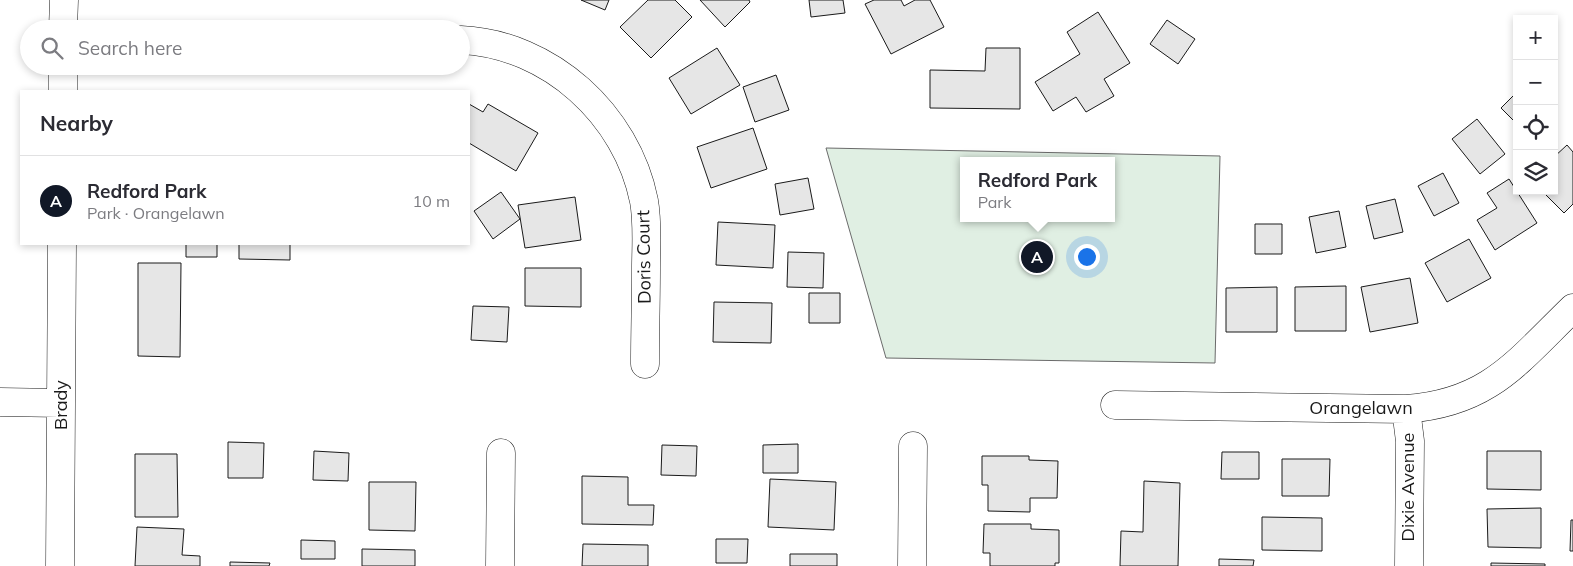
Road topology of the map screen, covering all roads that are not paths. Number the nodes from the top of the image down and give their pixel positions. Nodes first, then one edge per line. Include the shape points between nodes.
1 (64, 0) edge
2 (63, 20) edge
3 (470, 42) edge
4 (63, 75) edge
5 (63, 90) edge
6 (62, 245) edge
7 (1573, 308) edge
8 (645, 364) dead end
9 (0, 402) edge
10 (61, 402) junction
11 (1115, 405) dead end
12 (1406, 409) junction
13 (913, 446) dead end
14 (501, 453) dead end
15 (60, 566) edge
16 (500, 566) edge
17 (912, 566) edge
18 (1408, 566) edge

1 - 2 street
3 - 8 street, Doris Court via 503,47 542,63 577,86 601,111 624,146 638,177 647,227
4 - 5 street
6 - 10 street, Brady
7 - 12 street, Orangelawn via 1502,376 1484,388 1457,401
9 - 10 street
10 - 15 street, Brady
11 - 12 street, Orangelawn
12 - 18 street, Dixie Avenue via 1410,441
13 - 17 street
14 - 16 street

